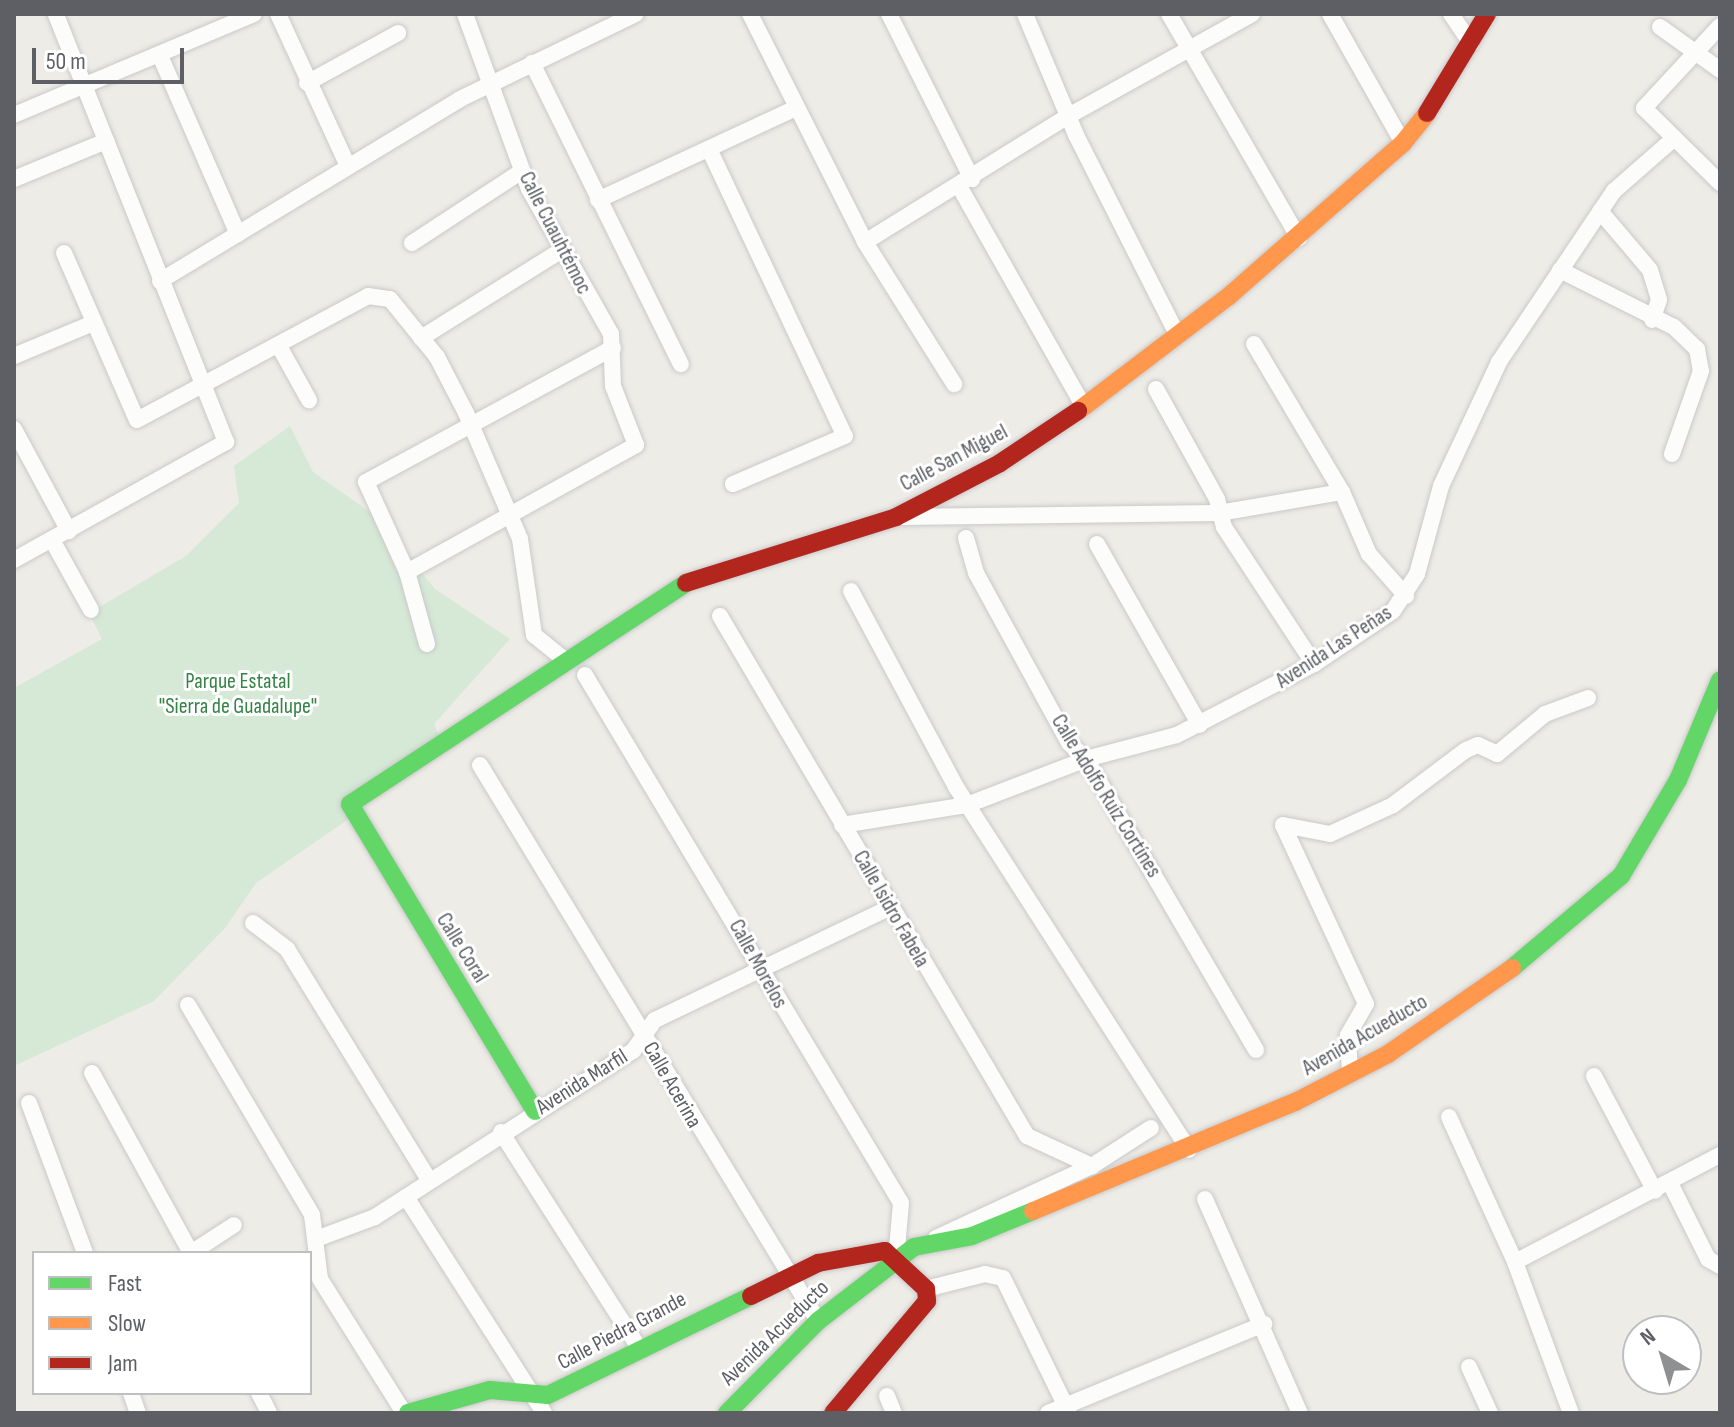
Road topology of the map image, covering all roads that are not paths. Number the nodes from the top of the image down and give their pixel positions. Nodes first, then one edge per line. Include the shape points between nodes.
1 (56, 14) edge
2 (254, 14) edge
3 (278, 14) edge
4 (465, 14) edge
5 (636, 14) edge
6 (750, 14) edge
7 (889, 14) edge
8 (1025, 14) edge
9 (1169, 14) edge
10 (1252, 14) edge
11 (1330, 14) edge
12 (1451, 14) edge
13 (1487, 14) edge
14 (1720, 26) edge
15 (1660, 27) dead end
16 (398, 33) dead end
17 (1471, 44) junction
18 (1692, 51) junction
19 (1190, 52) junction
20 (161, 58) junction
21 (532, 63) junction
22 (1720, 70) edge
23 (307, 83) junction
24 (491, 83) junction
25 (86, 86) junction
26 (796, 108) junction
27 (14, 115) edge
28 (1070, 115) junction
29 (1672, 140) junction
30 (106, 141) junction
31 (1403, 143) junction
32 (710, 151) junction
33 (348, 166) junction
34 (522, 171) junction
35 (1717, 173) edge
36 (14, 179) edge
37 (965, 182) junction
38 (598, 200) junction
39 (1600, 211) junction
40 (238, 234) junction
41 (1299, 238) junction
42 (865, 242) junction
43 (412, 243) dead end
44 (560, 251) junction
45 (64, 253) dead end
46 (1560, 270) junction
47 (160, 281) junction
48 (1652, 320) junction
49 (91, 324) junction
50 (1178, 336) junction
51 (421, 338) junction
52 (1254, 344) dead end
53 (280, 348) junction
54 (613, 348) junction
55 (14, 356) edge
56 (681, 364) dead end
57 (954, 384) dead end
58 (205, 388) junction
59 (1156, 389) dead end
60 (309, 400) dead end
61 (1084, 407) junction
62 (470, 422) junction
63 (14, 429) edge
64 (1672, 454) dead end
65 (733, 484) dead end
66 (1342, 492) junction
67 (1219, 513) junction
68 (509, 516) junction
69 (896, 517) junction
70 (69, 531) junction
71 (966, 538) dead end
72 (52, 540) junction
73 (1097, 544) dead end
74 (14, 560) edge
75 (407, 572) junction
76 (851, 591) dead end
77 (1406, 596) junction
78 (91, 610) dead end
79 (720, 616) dead end
80 (427, 644) dead end
81 (562, 658) junction
82 (1314, 664) junction
83 (585, 675) dead end
84 (1720, 680) edge
85 (1588, 698) dead end
86 (1200, 725) junction
87 (1086, 759) junction
88 (480, 765) dead end
89 (967, 805) junction
90 (349, 810) joint
91 (842, 825) junction
92 (889, 908) junction
93 (253, 923) dead end
94 (758, 967) junction
95 (188, 1005) dead end
96 (642, 1033) junction
97 (1256, 1050) dead end
98 (92, 1073) dead end
99 (1350, 1074) junction
100 (1594, 1076) dead end
101 (29, 1103) dead end
102 (535, 1111) junction
103 (1449, 1117) dead end
104 (1151, 1128) dead end
105 (501, 1132) junction
106 (1189, 1150) junction
107 (1720, 1155) edge
108 (1092, 1166) junction
109 (428, 1178) junction
110 (1662, 1187) junction
111 (406, 1197) junction
112 (1205, 1199) dead end
113 (234, 1225) dead end
114 (316, 1239) junction
115 (931, 1240) junction
116 (84, 1251) edge
117 (190, 1251) edge
118 (194, 1251) edge
119 (896, 1260) junction
120 (1515, 1262) junction
121 (1720, 1266) edge
122 (787, 1277) junction
123 (926, 1289) junction
124 (818, 1321) junction
125 (1264, 1324) junction
126 (638, 1346) junction
127 (1469, 1367) dead end
128 (260, 1395) edge
129 (533, 1396) junction
130 (887, 1396) dead end
131 (1068, 1409) edge
132 (269, 1413) edge
133 (406, 1413) edge
134 (544, 1413) edge
135 (727, 1413) edge
136 (833, 1413) edge
137 (894, 1413) edge
138 (1048, 1413) edge
139 (1300, 1413) edge
140 (1490, 1413) edge
141 (1571, 1413) edge

1 - 25 street
2 - 20 street
3 - 23 street
4 - 24 street, Calle Cuauhtémoc
5 - 21 street
6 - 26 street
7 - 37 street
8 - 28 street
9 - 19 street
10 - 19 street
11 - 31 street
12 - 17 street
13 - 17 street, Calle San Miguel
14 - 18 street
15 - 18 street
16 - 23 street
17 - 31 street, Calle San Miguel
18 - 22 street
18 - 29 street via 1644,108
19 - 28 street
19 - 41 street
20 - 25 street
20 - 40 street
21 - 24 street
21 - 38 street
23 - 33 street
24 - 33 street
24 - 34 street, Calle Cuauhtémoc
25 - 27 street
25 - 30 street
26 - 32 street
26 - 42 street
28 - 37 street
28 - 50 street
29 - 35 street
29 - 39 street, Avenida Las Peñas via 1621,182
30 - 36 street
30 - 47 street
31 - 41 street, Calle San Miguel
32 - 38 street
32 - 65 street via 845,439
33 - 40 street
34 - 43 street
34 - 44 street, Calle Cuauhtémoc
37 - 42 street
37 - 61 street
38 - 56 street
39 - 46 street, Avenida Las Peñas
39 - 48 street via 1650,270 1659,300
40 - 47 street
41 - 50 street, Calle San Miguel
42 - 57 street
44 - 51 street
44 - 54 street, Calle Cuauhtémoc via 605,321
45 - 49 street
46 - 48 street
46 - 77 street, Avenida Las Peñas via 1473,411
47 - 58 street
48 - 64 street via 1685,334 1702,365
49 - 55 street
49 - 58 street via 137,420
50 - 61 street, Calle San Miguel
51 - 53 street via 381,293
51 - 62 street
52 - 66 street
53 - 58 street
53 - 60 street
54 - 62 street
54 - 68 street, Calle Cuauhtémoc via 613,386 636,438 634,449
58 - 70 street via 226,442
59 - 67 street
61 - 69 street, Calle San Miguel via 1000,463
62 - 68 street
62 - 75 street via 366,482
63 - 70 street
66 - 67 street
66 - 77 street via 1369,554
67 - 69 street
67 - 82 street
68 - 75 street
68 - 81 street via 527,559 534,635
69 - 81 street, Calle San Miguel via 683,584
70 - 72 street
71 - 87 street, Calle Adolfo Ruíz Cortínes via 976,573 1074,751
72 - 74 street
72 - 78 street
73 - 86 street
75 - 80 street
76 - 89 street
77 - 82 street, Avenida Las Peñas
79 - 91 street, Calle Isidro Fabela
81 - 90 street, Calle San Miguel
82 - 86 street, Avenida Las Peñas
83 - 94 street, Calle Morelos
84 - 99 street, Avenida Acueducto via 1678,780 1621,876 1491,986
85 - 99 street via 1545,714 1497,754 1478,745 1466,750 1393,805 1330,834 1283,825 1362,992 1363,1017 1345,1051
86 - 87 street, Avenida Las Peñas
87 - 89 street, Avenida Las Peñas
87 - 97 street, Calle Adolfo Ruíz Cortínes
88 - 96 street, Calle Acerina
89 - 91 street, Avenida Las Peñas
89 - 106 street
90 - 102 street, Calle Coral
91 - 92 street, Calle Isidro Fabela
92 - 94 street, Avenida Marfil
92 - 108 street, Calle Isidro Fabela via 1033,1143
93 - 109 street via 287,949
94 - 96 street, Avenida Marfil
94 - 119 street, Calle Morelos via 901,1203
95 - 114 street via 312,1215
96 - 102 street, Avenida Marfil via 633,1051
96 - 122 street, Calle Acerina
98 - 117 street
99 - 106 street, Avenida Acueducto
100 - 110 street
101 - 116 street
102 - 105 street, Avenida Marfil
103 - 120 street
104 - 108 street
105 - 109 street, Avenida Marfil
105 - 126 street
106 - 115 street, Avenida Acueducto via 972,1236
107 - 110 street
108 - 115 street
109 - 111 street, Avenida Marfil
110 - 120 street
110 - 121 street via 1708,1259
111 - 114 street, Avenida Marfil via 346,1232
111 - 129 street
112 - 125 street
113 - 118 street
114 - 133 street via 320,1279
115 - 119 street, Avenida Acueducto
119 - 122 street, Calle Piedra Grande via 885,1251 854,1252
119 - 123 street
119 - 124 street, Avenida Acueducto
120 - 141 street
122 - 124 street, Calle Acerina
122 - 126 street, Calle Piedra Grande
123 - 131 street via 985,1274 1003,1278
123 - 136 street via 924,1309
124 - 135 street, Avenida Acueducto
125 - 131 street
125 - 139 street
126 - 129 street, Calle Piedra Grande via 579,1382
127 - 140 street
128 - 132 street
129 - 133 street, Calle Piedra Grande via 490,1390
129 - 134 street
130 - 137 street
131 - 138 street

